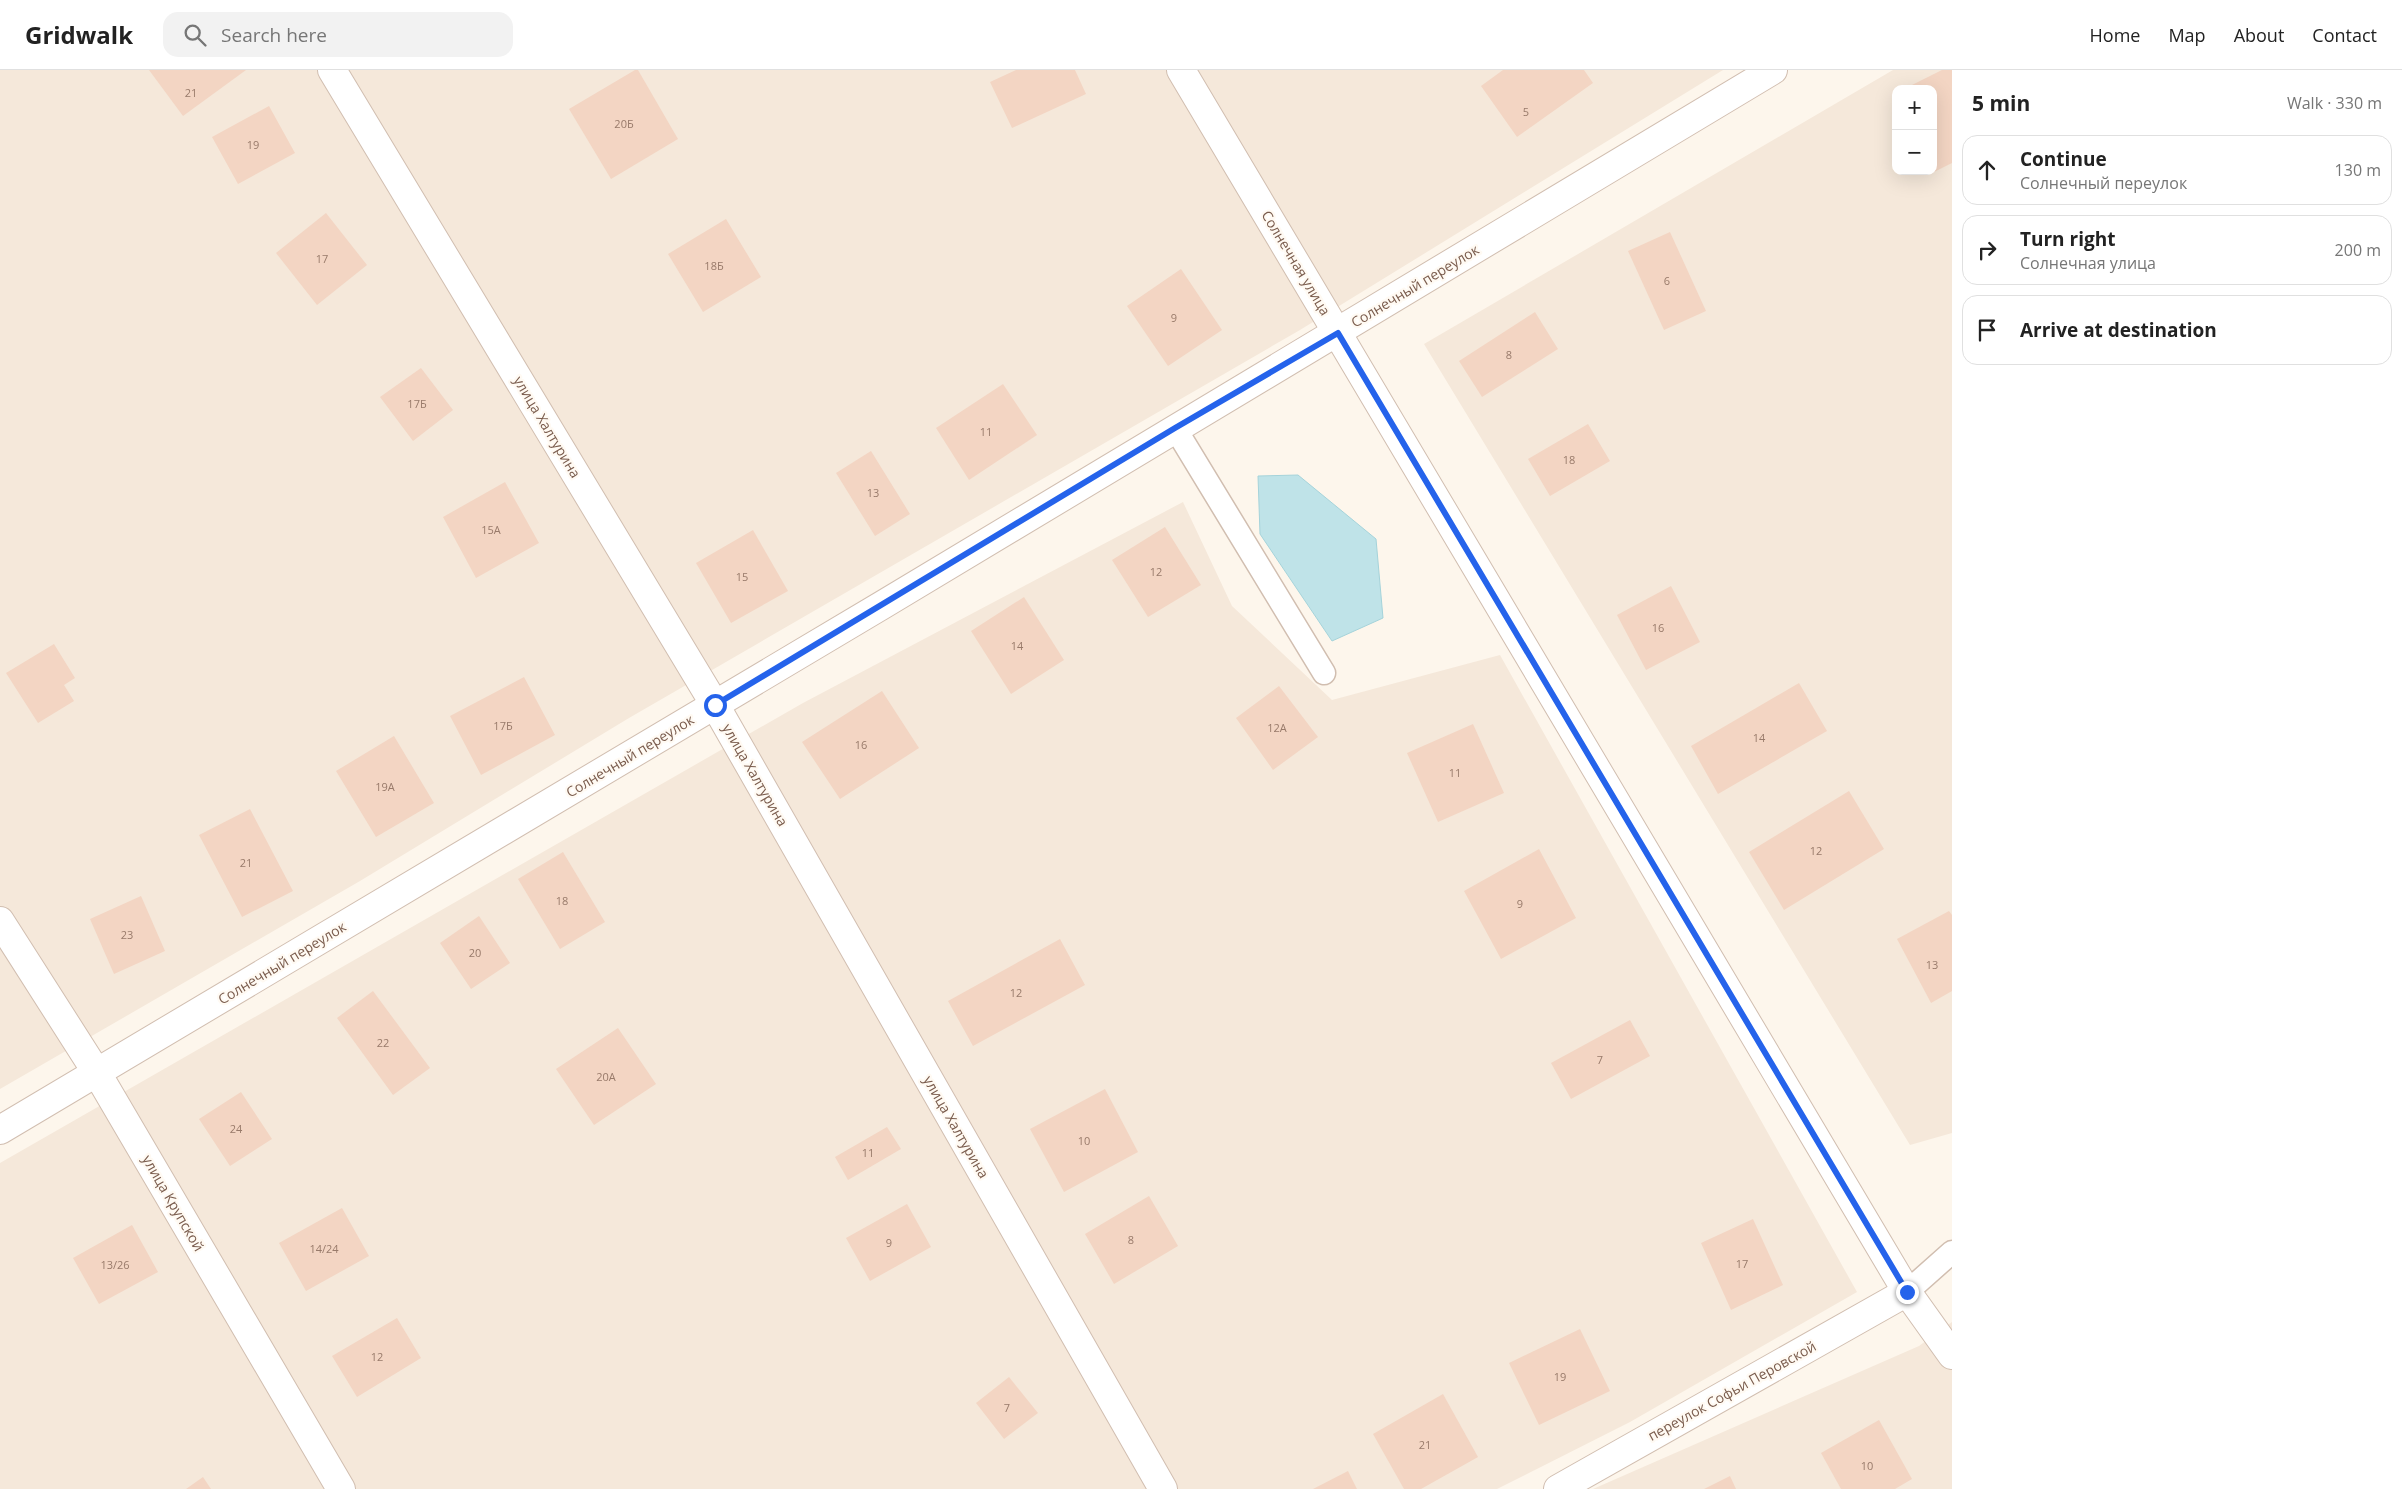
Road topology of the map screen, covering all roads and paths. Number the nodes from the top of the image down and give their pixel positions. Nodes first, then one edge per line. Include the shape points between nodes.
1 (332, 70) edge
2 (1181, 70) edge
3 (1773, 70) edge
4 (1338, 333) junction
5 (1175, 428) junction
6 (1324, 673) dead end
7 (715, 705) junction
8 (0, 921) edge
9 (97, 1073) junction
10 (0, 1130) edge
11 (1952, 1252) edge
12 (1907, 1292) junction
13 (1952, 1355) edge
14 (341, 1489) edge
15 (1163, 1489) edge
16 (1558, 1489) edge

1 - 7 street, улица Халтурина
2 - 4 street, Солнечная улица
3 - 4 street, Солнечный переулок
4 - 5 street, Солнечный переулок
4 - 12 street, Солнечная улица
5 - 6 lane
5 - 7 street, Солнечный переулок
7 - 9 street, Солнечный переулок
7 - 15 street, улица Халтурина
8 - 9 street, улица Крупской
9 - 10 street, Солнечный переулок
9 - 14 street, улица Крупской
11 - 12 lane
12 - 13 street, Солнечная улица
12 - 16 street, переулок Софьи Перовской

